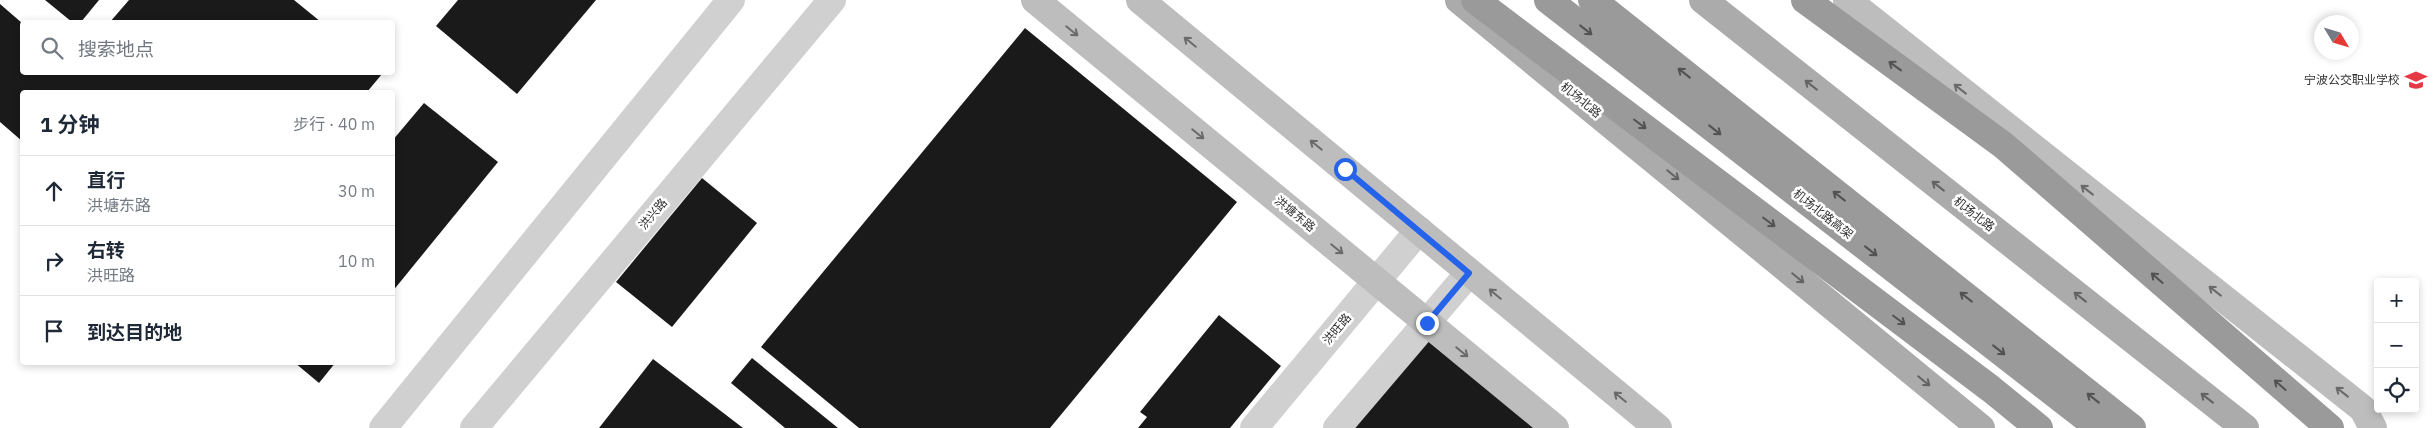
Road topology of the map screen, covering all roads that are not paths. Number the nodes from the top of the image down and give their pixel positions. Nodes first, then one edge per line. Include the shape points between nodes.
1 (731, 0) edge
2 (832, 0) edge
3 (1035, 0) edge
4 (1140, 0) edge
5 (1459, 0) edge
6 (1475, 0) edge
7 (1548, 0) edge
8 (1592, 0) edge
9 (1703, 0) edge
10 (1805, 0) edge
11 (1847, 0) edge
12 (1419, 230) junction
13 (1469, 273) junction
14 (1377, 282) junction
15 (1427, 323) junction
16 (383, 428) edge
17 (474, 428) edge
18 (1254, 428) edge
19 (1337, 428) edge
20 (1554, 428) edge
21 (1658, 428) edge
22 (1981, 428) edge
23 (2039, 428) edge
24 (2099, 428) edge
25 (2132, 428) edge
26 (2245, 428) edge
27 (2330, 428) edge
28 (2374, 428) edge

1 - 16 street
2 - 17 street, 洪兴路
3 -> 14 main road, 洪塘东路
12 -> 4 main road
5 -> 22 main road, 机场北路
6 -> 23 highway via 1984,383
7 -> 24 highway, 机场北路高架
25 -> 8 highway, 机场北路高架
26 -> 9 main road, 机场北路
27 -> 10 highway via 2003,144
28 -> 11 main road via 2363,409
12 - 13 main road
12 - 14 street, 洪旺路
13 - 15 street
21 -> 13 main road
14 - 15 main road, 洪塘东路
14 - 18 street, 洪旺路
15 - 19 street
15 -> 20 main road, 洪塘东路

